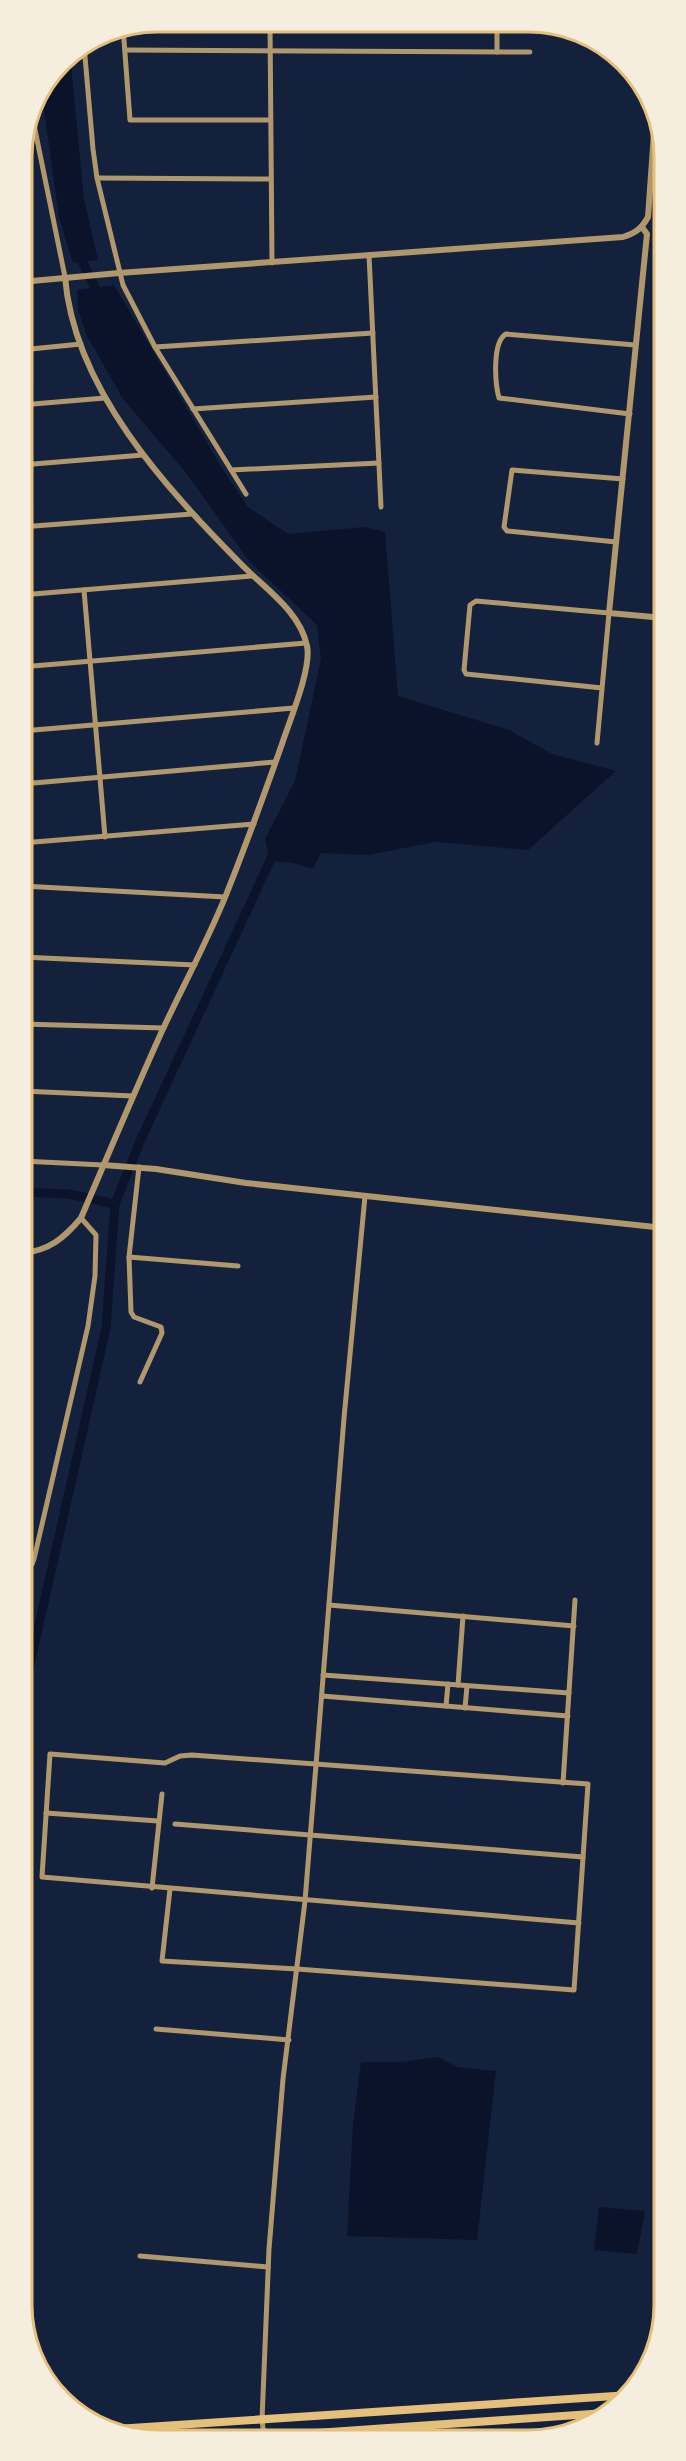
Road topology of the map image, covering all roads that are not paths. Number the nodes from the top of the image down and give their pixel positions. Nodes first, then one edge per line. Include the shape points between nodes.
1 (270, 32) edge
2 (497, 32) edge
3 (124, 36) edge
4 (125, 50) junction
5 (270, 51) junction
6 (497, 52) junction
7 (530, 52) dead end
8 (85, 54) edge
9 (269, 120) junction
10 (34, 135) edge
11 (653, 146) edge
12 (97, 178) junction
13 (270, 179) junction
14 (642, 227) junction
15 (369, 255) junction
16 (272, 263) junction
17 (119, 273) junction
18 (65, 277) junction
19 (32, 281) edge
20 (374, 333) junction
21 (81, 344) junction
22 (635, 345) junction
23 (155, 347) junction
24 (32, 349) edge
25 (376, 397) junction
26 (105, 398) junction
27 (32, 404) edge
28 (193, 409) junction
29 (630, 414) junction
30 (143, 455) junction
31 (379, 463) junction
32 (32, 464) edge
33 (231, 470) junction
34 (623, 479) junction
35 (246, 494) dead end
36 (381, 507) dead end
37 (192, 514) junction
38 (32, 526) edge
39 (616, 542) junction
40 (252, 576) junction
41 (84, 590) junction
42 (32, 594) edge
43 (609, 613) junction
44 (654, 617) edge
45 (306, 643) junction
46 (90, 661) junction
47 (32, 666) edge
48 (602, 688) junction
49 (294, 708) junction
50 (96, 725) junction
51 (32, 730) edge
52 (597, 743) dead end
53 (275, 762) junction
54 (100, 777) junction
55 (32, 783) edge
56 (254, 824) junction
57 (105, 837) junction
58 (32, 842) edge
59 (32, 887) edge
60 (225, 897) junction
61 (32, 957) edge
62 (195, 965) junction
63 (32, 1024) edge
64 (164, 1028) junction
65 (32, 1091) edge
66 (133, 1096) junction
67 (32, 1161) edge
68 (103, 1165) junction
69 (138, 1167) junction
70 (365, 1196) junction
71 (81, 1218) junction
72 (654, 1227) edge
73 (32, 1252) edge
74 (129, 1257) junction
75 (238, 1266) dead end
76 (140, 1382) dead end
77 (32, 1564) edge
78 (575, 1599) dead end
79 (329, 1605) junction
80 (463, 1616) junction
81 (574, 1626) junction
82 (323, 1675) junction
83 (448, 1684) junction
84 (458, 1685) junction
85 (467, 1686) junction
86 (569, 1693) junction
87 (322, 1696) junction
88 (446, 1706) junction
89 (465, 1708) junction
90 (568, 1716) junction
91 (316, 1764) junction
92 (563, 1783) junction
93 (162, 1794) dead end
94 (46, 1813) junction
95 (158, 1821) junction
96 (176, 1824) dead end
97 (310, 1835) junction
98 (584, 1857) junction
99 (152, 1888) junction
100 (170, 1889) junction
101 (305, 1901) junction
102 (579, 1923) junction
103 (297, 1969) junction
104 (156, 2029) dead end
105 (289, 2040) junction
106 (140, 2256) dead end
107 (268, 2267) junction
108 (608, 2396) junction
109 (615, 2396) edge
110 (608, 2402) edge
111 (592, 2413) edge
112 (262, 2420) junction
113 (137, 2428) edge
114 (263, 2430) edge
115 (350, 2430) edge

1 - 5 street
2 - 6 street
3 - 4 street
4 - 5 street
4 - 9 street via 130,120
5 - 6 street
5 - 9 street
6 - 7 street
8 - 12 street
9 - 13 street
10 - 18 street
11 - 14 street via 650,204
12 - 13 street
12 - 17 street
13 - 16 street
14 - 15 street via 623,237
14 - 22 street via 647,234
15 - 16 street
15 - 20 street
16 - 17 street
17 - 18 street
17 - 23 street
18 - 19 street
18 - 21 street via 67,300
20 - 23 street
20 - 25 street
21 - 24 street
21 - 26 street
22 - 29 street
22 - 29 street via 506,334 497,349 499,398
23 - 28 street
25 - 28 street
25 - 31 street
26 - 27 street
26 - 30 street
28 - 33 street
29 - 34 street
30 - 32 street
30 - 37 street
31 - 33 street
31 - 36 street
33 - 35 street
34 - 39 street
34 - 39 street via 512,470 505,516 507,531
37 - 38 street
37 - 40 street
39 - 43 street
40 - 41 street
40 - 45 street via 285,607
41 - 42 street
41 - 46 street
43 - 44 street
43 - 48 street
43 - 48 street via 476,601 470,605 468,626 466,674
45 - 46 street
45 - 49 street via 308,657
46 - 47 street
46 - 50 street
48 - 52 street
49 - 50 street
49 - 53 street
50 - 51 street
50 - 54 street
53 - 54 street
53 - 56 street
54 - 55 street
54 - 57 street
56 - 57 street
56 - 60 street
57 - 58 street
59 - 60 street
60 - 62 street
61 - 62 street
62 - 64 street
63 - 64 street
64 - 66 street
65 - 66 street
66 - 68 street
67 - 68 street
68 - 69 street
68 - 71 street
69 - 70 street
69 - 74 street
70 - 72 street
70 - 79 street
71 - 73 street via 60,1240
71 - 77 street via 96,1235 88,1326
74 - 75 street
74 - 76 street via 130,1312 161,1327 162,1333
78 - 81 street
79 - 80 street
79 - 82 street
80 - 81 street
80 - 84 street
81 - 86 street
82 - 83 street
82 - 87 street
83 - 84 street
83 - 88 street
84 - 85 street
85 - 86 street
85 - 89 street
86 - 90 street
87 - 88 street
87 - 91 street
88 - 89 street
89 - 90 street
90 - 92 street
91 - 92 street
91 - 94 street via 192,1755 165,1763 51,1754
91 - 97 street
92 - 98 street via 588,1784
93 - 95 street
94 - 95 street
94 - 99 street via 42,1877
95 - 99 street
96 - 97 street
97 - 98 street
97 - 101 street
98 - 102 street
99 - 100 street
100 - 101 street
100 - 103 street via 162,1961
101 - 102 street
101 - 103 street
102 - 103 street via 574,1990
103 - 105 street
104 - 105 street
105 - 107 street
106 - 107 street
107 - 112 street
108 - 109 main road
108 - 110 main road
108 - 112 main road
111 - 115 main road
112 - 113 main road
112 - 114 street

